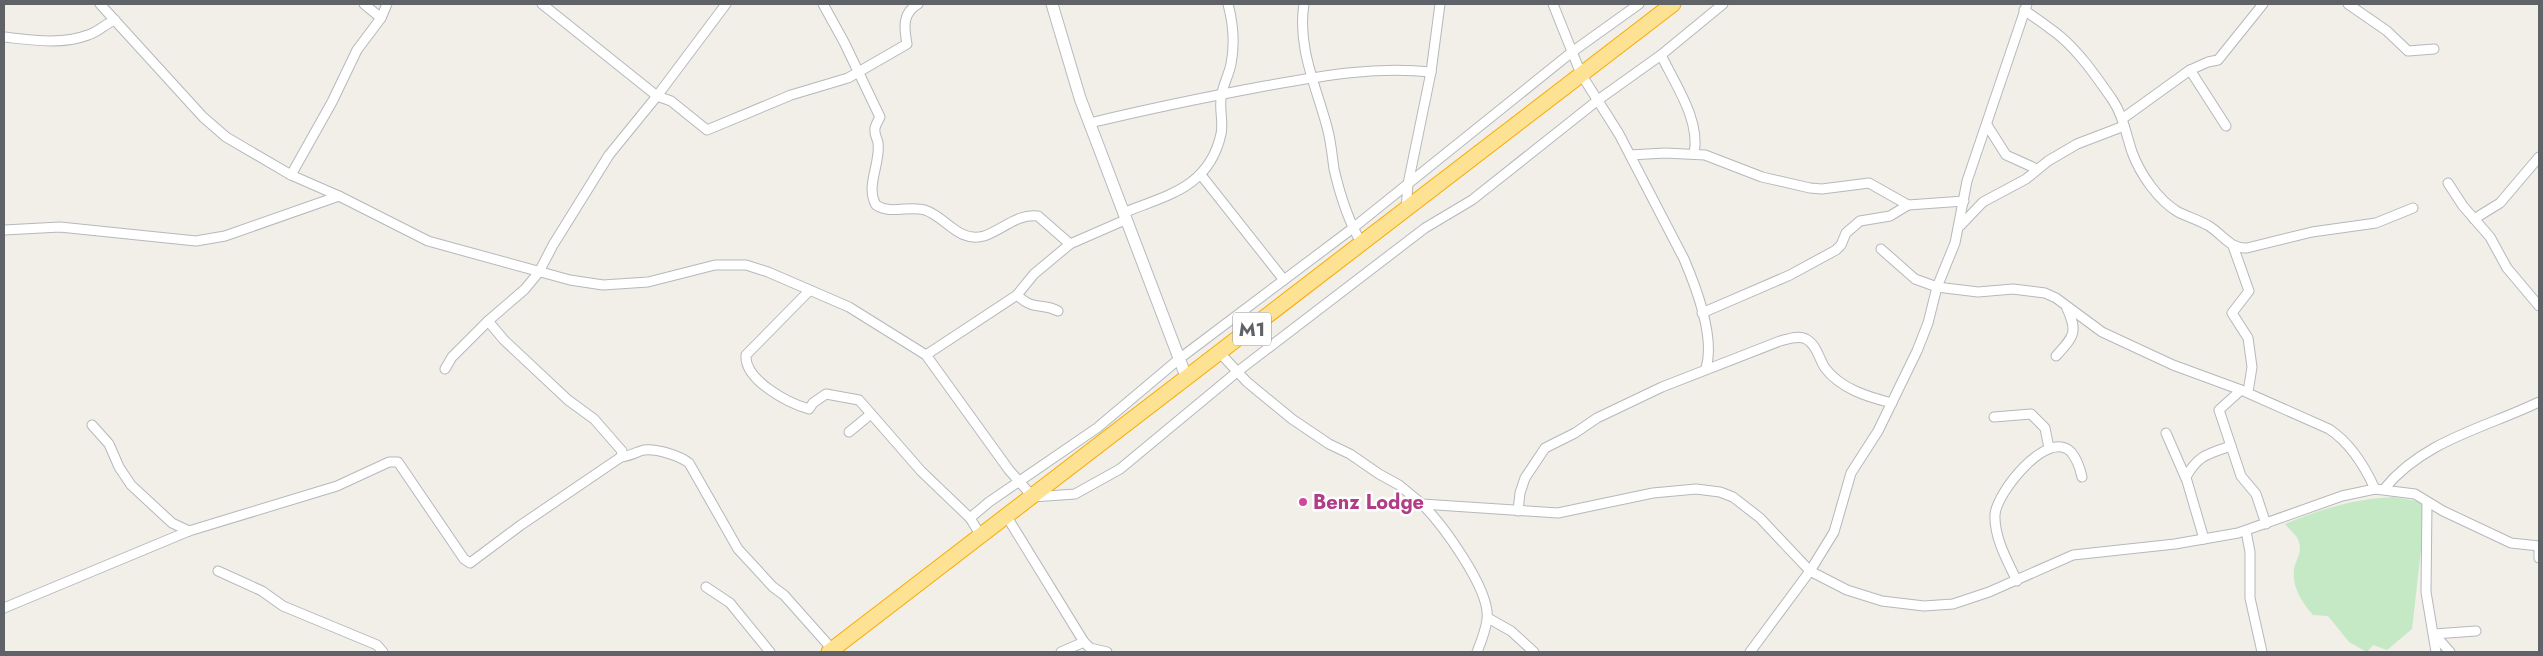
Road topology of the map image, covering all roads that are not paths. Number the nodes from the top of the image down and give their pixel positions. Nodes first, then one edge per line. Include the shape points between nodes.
1 (100, 4) edge
2 (364, 4) edge
3 (387, 4) edge
4 (542, 4) edge
5 (726, 4) edge
6 (823, 4) edge
7 (918, 4) edge
8 (1052, 4) edge
9 (1228, 4) edge
10 (1304, 4) edge
11 (1440, 4) edge
12 (1553, 4) edge
13 (1639, 4) edge
14 (1673, 4) edge
15 (1723, 4) edge
16 (2263, 4) edge
17 (2348, 4) edge
18 (2026, 7) edge
19 (381, 18) junction
20 (115, 20) junction
21 (4, 37) edge
22 (2434, 49) dead end
23 (1572, 52) junction
24 (1661, 55) junction
25 (2190, 70) junction
26 (1431, 72) junction
27 (859, 73) junction
28 (1581, 74) junction
29 (1311, 78) junction
30 (1221, 94) junction
31 (657, 96) junction
32 (1598, 100) junction
33 (1090, 123) junction
34 (2123, 123) junction
35 (1987, 125) junction
36 (2226, 126) dead end
37 (1694, 154) junction
38 (1630, 155) junction
39 (2539, 157) edge
40 (2037, 169) junction
41 (290, 175) junction
42 (1201, 175) junction
43 (2448, 182) dead end
44 (1408, 184) junction
45 (339, 196) junction
46 (1964, 201) junction
47 (1908, 205) junction
48 (2413, 208) dead end
49 (1406, 210) junction
50 (1124, 217) junction
51 (2474, 219) junction
52 (1960, 226) junction
53 (1353, 228) junction
54 (4, 230) edge
55 (1070, 244) junction
56 (1362, 244) junction
57 (2233, 246) junction
58 (1881, 249) dead end
59 (539, 272) junction
60 (1284, 280) junction
61 (1936, 287) junction
62 (810, 290) junction
63 (1017, 295) junction
64 (2066, 305) junction
65 (2539, 306) edge
66 (1058, 311) dead end
67 (1702, 313) junction
68 (488, 321) junction
69 (1220, 353) junction
70 (926, 355) junction
71 (2056, 356) dead end
72 (1179, 359) junction
73 (1706, 368) junction
74 (445, 369) dead end
75 (1238, 372) junction
76 (1187, 379) junction
77 (2244, 391) junction
78 (2539, 402) edge
79 (1892, 403) junction
80 (871, 414) junction
81 (1994, 417) dead end
82 (92, 425) dead end
83 (849, 432) dead end
84 (2166, 433) dead end
85 (2231, 446) junction
86 (2050, 448) junction
87 (621, 457) junction
88 (2082, 477) dead end
89 (2186, 477) junction
90 (1019, 482) junction
91 (2380, 489) junction
92 (1032, 497) junction
93 (2427, 502) junction
94 (1422, 504) junction
95 (1518, 511) junction
96 (1007, 517) junction
97 (970, 518) junction
98 (2266, 524) junction
99 (189, 531) junction
100 (2246, 531) junction
101 (981, 536) junction
102 (2204, 539) junction
103 (2539, 548) edge
104 (2539, 558) edge
105 (218, 571) dead end
106 (1810, 571) junction
107 (2017, 581) junction
108 (706, 587) dead end
109 (4, 608) edge
110 (1488, 618) junction
111 (2476, 631) dead end
112 (2434, 634) junction
113 (1088, 647) edge
114 (831, 651) edge
115 (383, 652) edge
116 (770, 652) edge
117 (1060, 652) edge
118 (1107, 652) edge
119 (1477, 652) edge
120 (1534, 652) edge
121 (1750, 652) edge
122 (2262, 652) edge
123 (2436, 652) edge
124 (2450, 652) edge

1 - 20 street
2 - 19 street
3 - 19 street
4 - 31 street
5 - 31 street
6 - 27 street
7 - 27 street via 911,8 903,25 907,44
8 - 33 street
9 - 30 street via 1233,43 1231,65
10 - 29 street via 1304,48
11 - 26 street
12 - 23 street
13 - 23 street
14 - 28 highway, M1
15 - 24 street
16 - 25 street via 2218,60
17 - 22 street via 2387,31 2408,52
18 - 34 street via 2076,52 2113,101
18 - 35 street
19 - 41 street via 357,50 332,102
20 - 21 street via 90,35 73,40
20 - 41 street via 203,117 226,137
23 - 28 street
23 - 44 street
24 - 32 street
24 - 37 street via 1695,132
25 - 34 street
25 - 36 street
26 - 29 street via 1378,69
26 - 44 street
27 - 31 street via 707,130 671,100
27 - 55 street via 880,117 874,134 878,143 872,199 876,205 888,210 925,210 958,234 973,236 984,236 1026,216 1038,216
28 - 32 street
28 - 49 highway, M1
29 - 30 street
29 - 53 street via 1328,129 1342,199
30 - 33 street
30 - 42 street via 1222,132 1218,147
31 - 59 street via 609,155
32 - 38 street
32 - 75 street via 1472,200 1425,228
33 - 50 street
34 - 40 street via 2077,144
34 - 57 street via 2133,154 2165,202 2178,212 2210,226
35 - 40 street via 2006,155
35 - 46 street via 1967,181
37 - 38 street
37 - 47 street via 1715,158 1762,177 1810,188 1869,183
38 - 67 street via 1674,235
39 - 51 street via 2500,203
40 - 52 street via 2026,179 1983,202
41 - 45 street
42 - 50 street via 1191,185
42 - 60 street
43 - 51 street
44 - 49 street
44 - 53 street
45 - 54 street via 225,236 196,241 60,227
45 - 59 street via 428,241
46 - 47 street
46 - 52 street
47 - 67 street via 1890,216 1860,221 1846,232 1836,250 1790,275
48 - 57 street via 2376,222 2312,232 2247,248
49 - 56 highway, M1
50 - 55 street
50 - 72 street
51 - 65 street via 2490,237 2507,268
52 - 61 street
53 - 56 street
53 - 60 street
55 - 63 street via 1034,274
56 - 69 highway, M1
57 - 77 street via 2249,286 2248,294 2232,313 2248,338 2252,367
58 - 61 street via 1916,279
59 - 62 street via 603,285 648,282 715,265 746,265
59 - 68 street via 525,289
60 - 72 street
61 - 64 street via 1978,292 2012,289 2044,293
61 - 79 street via 1924,333
62 - 70 street via 849,307
62 - 80 street via 765,332 746,355 745,363 751,373 783,400 809,409 826,394 859,400
63 - 66 street via 1027,305
63 - 70 street
64 - 71 street via 2075,329 2072,339
64 - 77 street via 2102,332 2173,365
67 - 73 street via 1709,348
68 - 74 street via 452,357
68 - 87 street via 568,400 594,419 622,451
69 - 75 street
69 - 76 highway, M1
70 - 90 street
72 - 76 street
72 - 90 street via 1097,428
73 - 79 street via 1780,341 1806,339 1826,369 1851,390
73 - 95 street via 1597,418 1575,434 1545,448 1525,478
75 - 92 street via 1120,469 1075,494
75 - 94 street via 1292,419 1399,485
76 - 92 highway, M1
77 - 85 street via 2219,410
77 - 91 street via 2338,434
78 - 91 street via 2461,433 2425,452
79 - 106 street via 1851,473 1834,532
80 - 83 street
80 - 97 street via 921,471
81 - 86 street via 2031,414 2045,428
82 - 99 street via 109,444 131,485 172,523
84 - 89 street
85 - 89 street via 2200,457
85 - 98 street via 2242,476 2260,503
86 - 88 street via 2070,451 2078,462
86 - 107 street via 2020,471 2006,488 1996,509 1998,536
87 - 99 street via 470,563 434,517 398,462 389,462 337,486
87 - 114 street via 631,457 645,450 680,455 689,463 738,549 784,595
89 - 102 street
90 - 92 street
90 - 97 street
91 - 93 street via 2415,494
91 - 98 street via 2342,496
92 - 96 highway, M1
93 - 103 street via 2511,543
93 - 112 street via 2426,592
94 - 95 street
94 - 110 street via 1464,559 1481,591
95 - 106 street via 1558,514 1653,493 1696,489 1720,492 1733,496 1760,518
96 - 101 highway, M1
96 - 113 street
97 - 101 street
98 - 100 street
99 - 109 street
100 - 102 street
100 - 122 street via 2250,552 2250,598
101 - 114 highway, M1
102 - 107 street via 2073,555
103 - 104 street
105 - 115 street via 262,591 283,606 377,645
106 - 107 street via 1847,590 1873,598 1924,606 1953,604
106 - 121 street
108 - 116 street via 730,603
110 - 119 street
110 - 120 street via 1511,631
111 - 112 street
112 - 123 street
112 - 124 street
113 - 117 street
113 - 118 street

